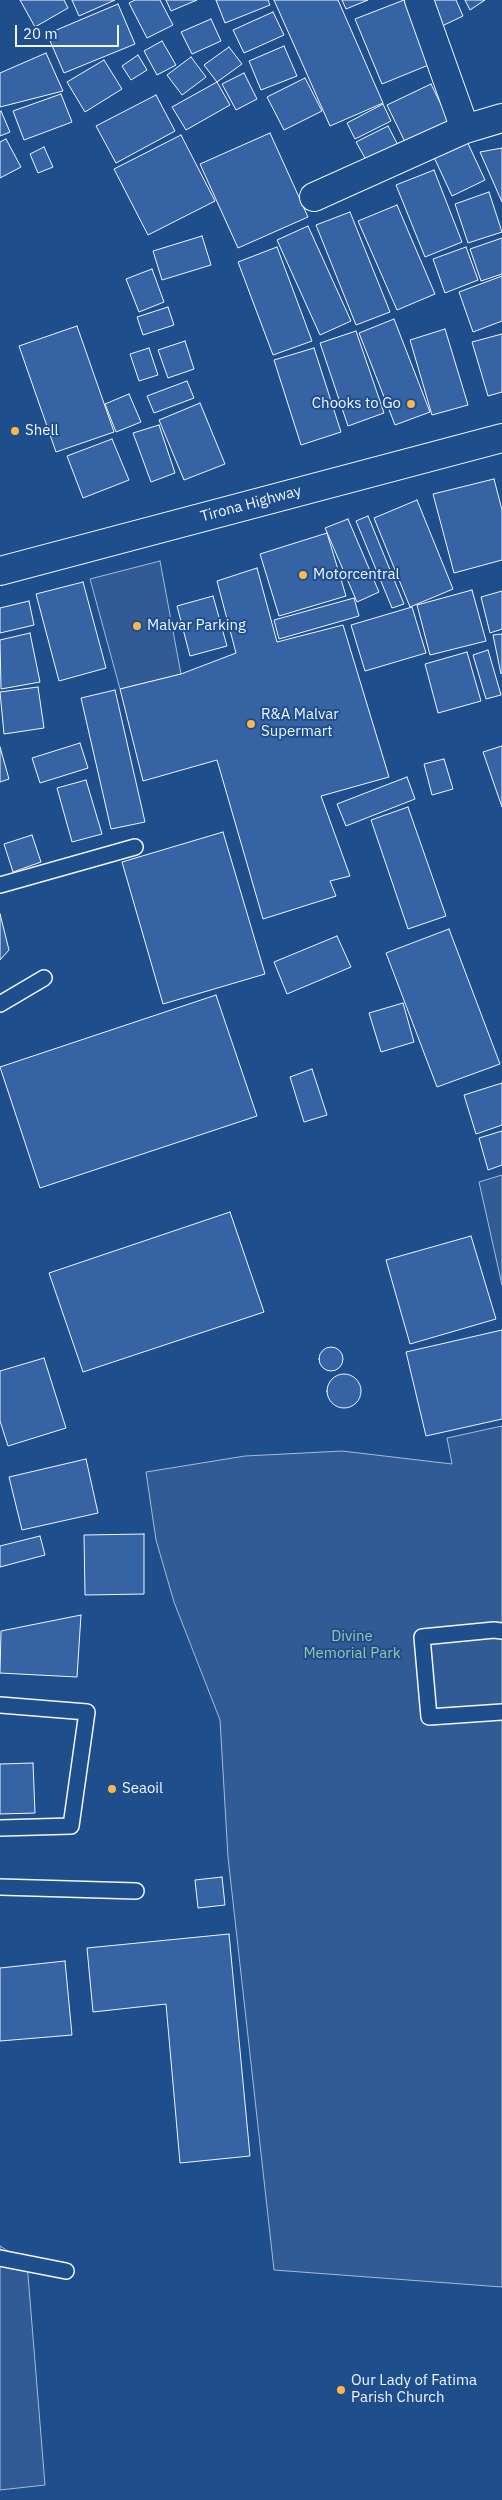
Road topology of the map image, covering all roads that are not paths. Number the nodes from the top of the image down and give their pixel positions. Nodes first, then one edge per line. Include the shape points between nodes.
1 (419, 0) edge
2 (502, 118) edge
3 (465, 129) junction
4 (314, 197) dead end
5 (502, 438) edge
6 (0, 571) edge
7 (135, 847) dead end
8 (0, 885) edge
9 (44, 978) dead end
10 (0, 1004) edge
11 (502, 1631) edge
12 (0, 1705) edge
13 (502, 1712) edge
14 (0, 1828) edge
15 (0, 1887) edge
16 (136, 1891) dead end
17 (0, 2258) edge
18 (66, 2271) dead end

1 - 3 main road
2 - 3 main road
3 - 4 main road
5 - 6 main road, Tirona Highway
7 - 8 lane
9 - 10 lane
11 - 13 lane via 422,1637 429,1718
12 - 14 lane via 87,1712 71,1826
15 - 16 lane
17 - 18 lane

